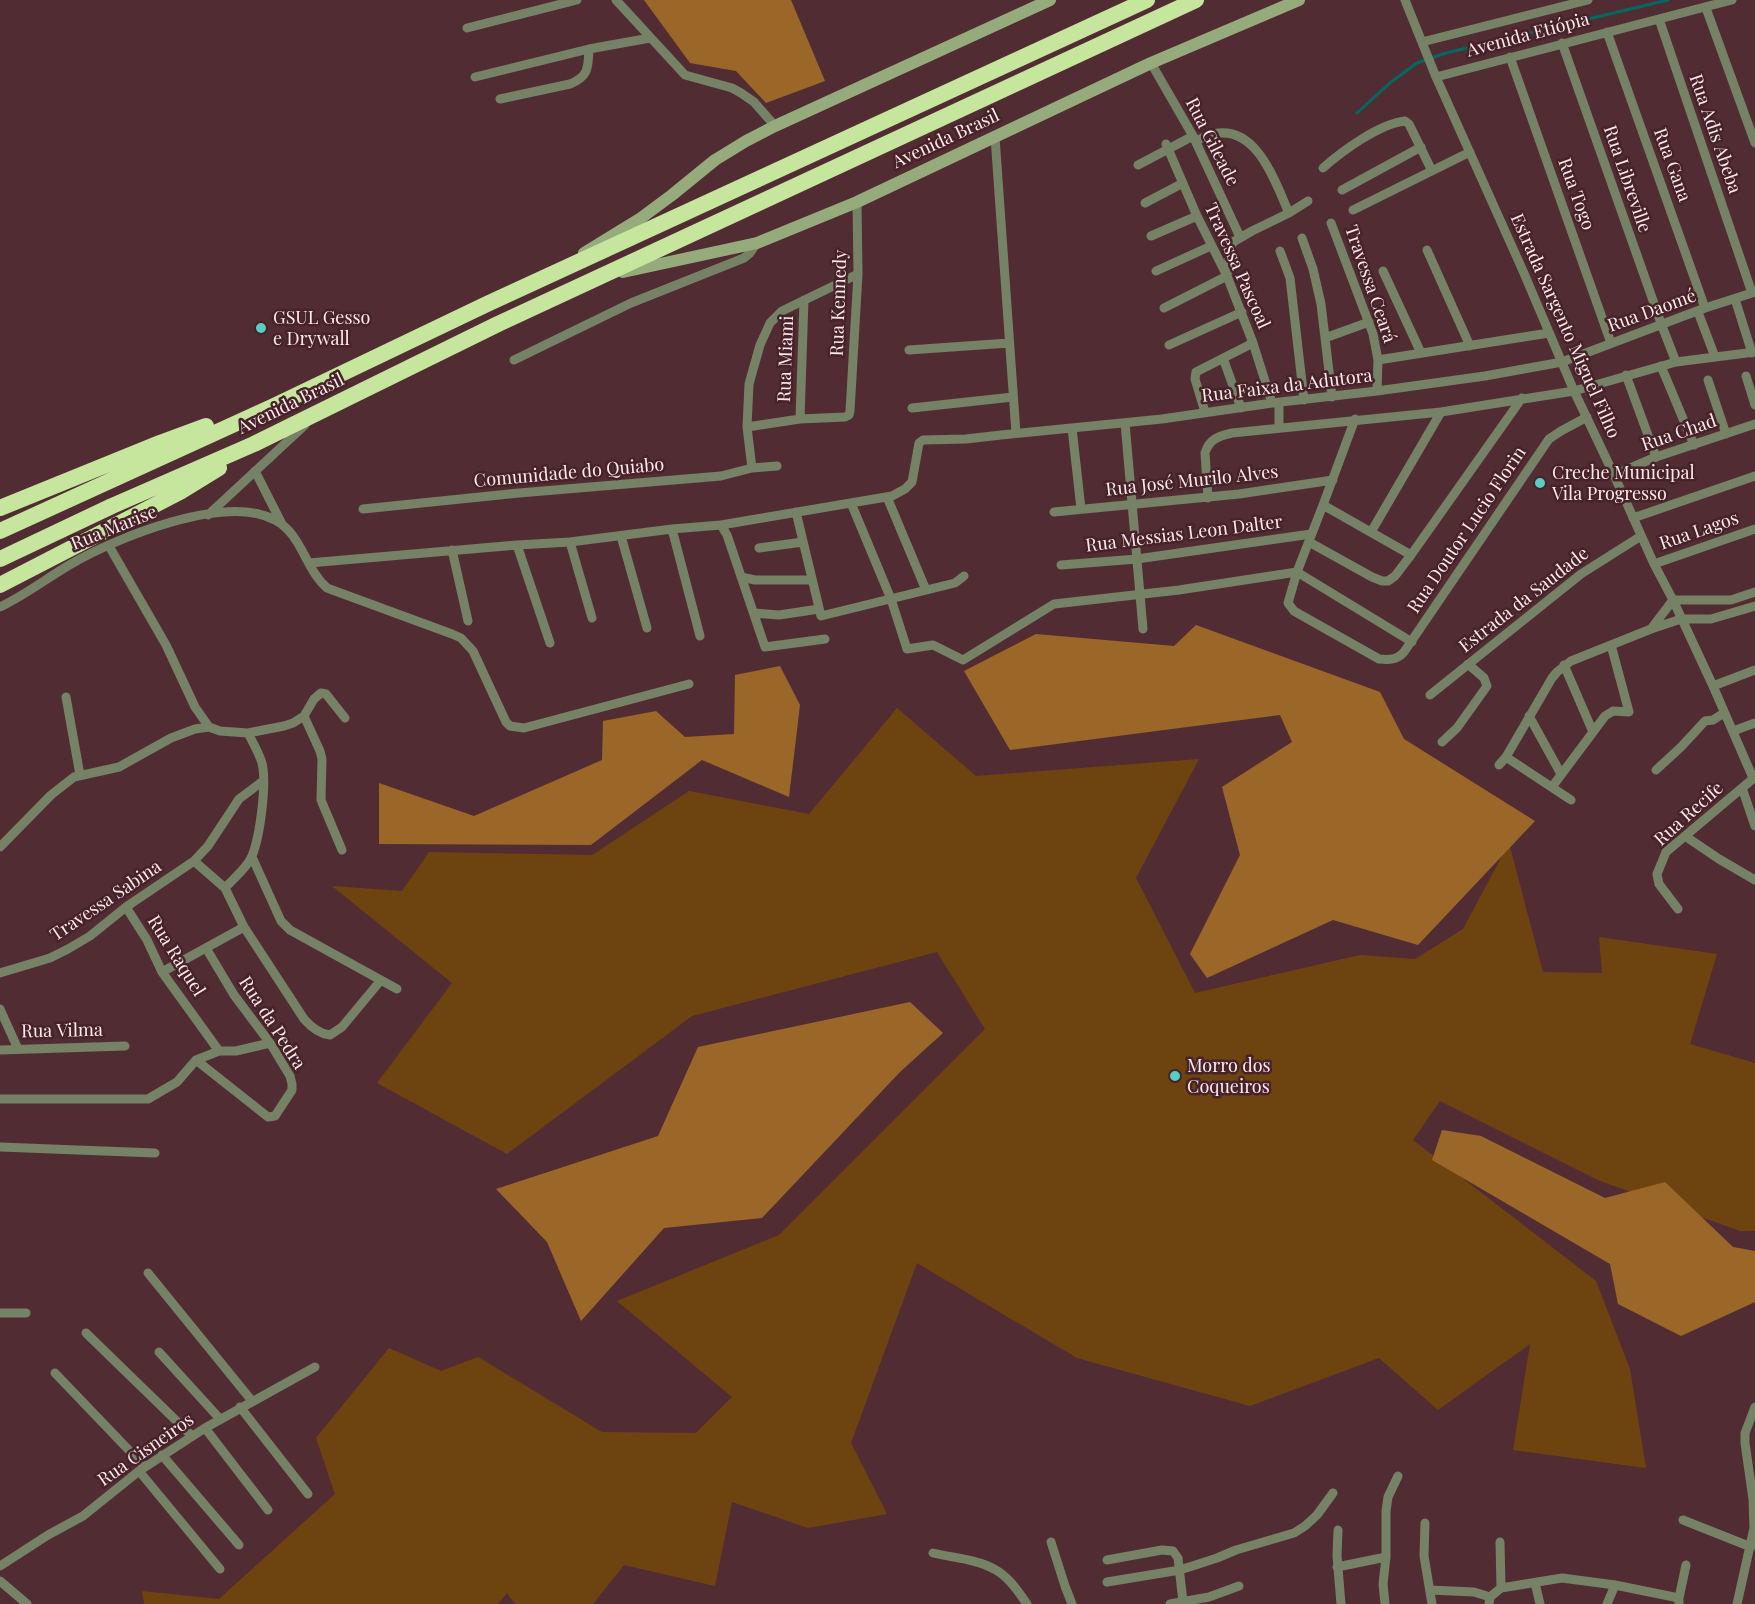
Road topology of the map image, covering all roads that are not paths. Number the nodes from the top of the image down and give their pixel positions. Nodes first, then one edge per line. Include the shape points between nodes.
1 (577, 0) edge
2 (616, 0) edge
3 (1050, 0) edge
4 (1147, 0) edge
5 (1196, 0) edge
6 (1299, 0) edge
7 (1406, 0) edge
8 (1588, 0) edge
9 (1732, 0) edge
10 (1706, 8) junction
11 (1659, 19) junction
12 (467, 28) dead end
13 (1607, 32) junction
14 (650, 38) junction
15 (1422, 42) junction
16 (1562, 43) junction
17 (589, 49) junction
18 (1510, 57) junction
19 (1151, 63) junction
20 (1436, 76) junction
21 (476, 77) dead end
22 (500, 99) dead end
23 (775, 126) junction
24 (994, 137) junction
25 (1195, 139) junction
26 (1755, 143) edge
27 (1167, 146) junction
28 (1421, 147) junction
29 (1470, 152) junction
30 (1138, 165) dead end
31 (1323, 168) dead end
32 (1432, 171) junction
33 (1183, 183) junction
34 (1342, 190) dead end
35 (1308, 201) dead end
36 (857, 202) junction
37 (1145, 203) dead end
38 (1353, 210) dead end
39 (1290, 213) junction
40 (1197, 216) junction
41 (1331, 223) dead end
42 (1151, 236) dead end
43 (1240, 237) junction
44 (1302, 238) dead end
45 (757, 243) junction
46 (1211, 246) junction
47 (1427, 250) dead end
48 (1280, 251) dead end
49 (1156, 271) dead end
50 (1383, 272) dead end
51 (858, 274) junction
52 (1227, 276) junction
53 (597, 277) junction
54 (543, 279) junction
55 (1754, 292) edge
56 (1736, 299) junction
57 (804, 300) junction
58 (1164, 308) dead end
59 (1701, 310) junction
60 (1242, 312) junction
61 (1369, 322) junction
62 (1662, 326) junction
63 (1549, 333) junction
64 (1325, 338) junction
65 (1009, 343) junction
66 (1253, 343) junction
67 (1611, 343) junction
68 (1169, 345) dead end
69 (1470, 346) junction
70 (909, 350) dead end
71 (1753, 352) edge
72 (1421, 353) junction
73 (1715, 357) junction
74 (1223, 358) junction
75 (514, 360) dead end
76 (1378, 360) junction
77 (1562, 362) junction
78 (1676, 362) junction
79 (1661, 366) junction
80 (1626, 375) junction
81 (1746, 376) dead end
82 (1708, 380) dead end
83 (1377, 391) junction
84 (1574, 391) junction
85 (1013, 397) junction
86 (1332, 397) junction
87 (1522, 398) junction
88 (1304, 400) junction
89 (1276, 403) junction
90 (1755, 405) edge
91 (912, 408) dead end
92 (1241, 408) junction
93 (1205, 412) junction
94 (1441, 412) junction
95 (318, 413) junction
96 (248, 416) junction
97 (1587, 417) junction
98 (800, 419) junction
99 (1355, 419) junction
100 (1125, 423) junction
101 (1755, 424) edge
102 (747, 427) junction
103 (1279, 427) junction
104 (1072, 428) junction
105 (1016, 433) junction
106 (1726, 434) junction
107 (254, 444) junction
108 (1694, 445) junction
109 (1656, 457) junction
110 (777, 466) dead end
111 (752, 468) junction
112 (255, 471) junction
113 (1614, 475) junction
114 (1755, 476) edge
115 (1333, 480) junction
116 (887, 497) junction
117 (1208, 498) junction
118 (851, 502) junction
119 (1131, 506) junction
120 (1323, 506) junction
121 (0, 508) edge
122 (363, 509) dead end
123 (1081, 509) junction
124 (141, 511) junction
125 (796, 512) junction
126 (1054, 512) dead end
127 (208, 514) junction
128 (1634, 518) junction
129 (282, 524) junction
130 (721, 525) junction
131 (151, 528) junction
132 (672, 529) junction
133 (1755, 529) edge
134 (0, 531) edge
135 (1371, 532) junction
136 (621, 536) junction
137 (1641, 536) junction
138 (1310, 538) junction
139 (570, 542) junction
140 (803, 542) junction
141 (517, 544) junction
142 (109, 546) junction
143 (759, 548) dead end
144 (452, 550) junction
145 (1411, 555) junction
146 (0, 559) edge
147 (1137, 559) junction
148 (309, 562) junction
149 (1654, 564) junction
150 (1061, 565) dead end
151 (1297, 572) junction
152 (964, 576) dead end
153 (741, 577) junction
154 (812, 580) junction
155 (0, 585) edge
156 (926, 590) junction
157 (1755, 592) edge
158 (1140, 595) junction
159 (891, 599) junction
160 (1673, 600) junction
161 (1755, 606) edge
162 (0, 607) edge
163 (819, 609) junction
164 (754, 613) junction
165 (592, 618) dead end
166 (1682, 619) junction
167 (468, 621) dead end
168 (647, 628) dead end
169 (1143, 629) dead end
170 (1652, 629) junction
171 (700, 636) dead end
172 (825, 639) dead end
173 (1412, 642) junction
174 (550, 643) dead end
175 (1611, 645) junction
176 (1468, 664) junction
177 (1564, 665) junction
178 (1755, 670) edge
179 (689, 684) dead end
180 (1713, 686) junction
181 (1430, 695) dead end
182 (66, 697) dead end
183 (1724, 713) junction
184 (304, 716) junction
185 (1529, 716) junction
186 (345, 718) dead end
187 (1755, 723) edge
188 (209, 727) junction
189 (1733, 731) junction
190 (1593, 732) junction
191 (248, 733) junction
192 (1442, 742) dead end
193 (1506, 757) junction
194 (1499, 765) dead end
195 (1656, 770) dead end
196 (1561, 774) junction
197 (80, 775) junction
198 (1754, 778) edge
199 (263, 781) junction
200 (1552, 787) junction
201 (1742, 788) junction
202 (1571, 800) dead end
203 (1755, 825) edge
204 (1685, 836) junction
205 (0, 847) edge
206 (342, 850) dead end
207 (252, 857) junction
208 (194, 861) junction
209 (1755, 880) edge
210 (225, 888) junction
211 (126, 907) junction
212 (1678, 909) dead end
213 (244, 927) junction
214 (206, 948) junction
215 (162, 972) junction
216 (0, 974) edge
217 (381, 980) junction
218 (397, 989) dead end
219 (0, 1009) edge
220 (270, 1043) junction
221 (125, 1046) dead end
222 (18, 1049) junction
223 (0, 1050) edge
224 (219, 1051) junction
225 (196, 1060) junction
226 (0, 1099) edge
227 (0, 1147) edge
228 (155, 1153) dead end
229 (148, 1273) dead end
230 (0, 1313) edge
231 (26, 1313) dead end
232 (86, 1333) dead end
233 (159, 1352) dead end
234 (315, 1367) dead end
235 (55, 1373) dead end
236 (252, 1401) junction
237 (240, 1407) junction
238 (1755, 1407) edge
239 (220, 1419) junction
240 (205, 1428) junction
241 (192, 1436) junction
242 (162, 1455) junction
243 (142, 1469) junction
244 (1398, 1476) dead end
245 (1333, 1493) dead end
246 (308, 1494) dead end
247 (268, 1510) dead end
248 (1683, 1520) dead end
249 (1425, 1523) dead end
250 (1338, 1530) dead end
251 (1051, 1542) dead end
252 (1500, 1542) dead end
253 (239, 1545) dead end
254 (1751, 1546) junction
255 (933, 1553) dead end
256 (1386, 1557) junction
257 (1107, 1560) dead end
258 (1686, 1565) dead end
259 (0, 1566) edge
260 (1337, 1567) junction
261 (220, 1569) dead end
262 (1180, 1570) junction
263 (0, 1581) edge
264 (1107, 1582) dead end
265 (1535, 1583) junction
266 (1615, 1585) junction
267 (1239, 1587) dead end
268 (1500, 1588) junction
269 (1430, 1590) junction
270 (1490, 1600) edge
271 (1679, 1601) edge
272 (1183, 1602) junction
273 (27, 1604) edge
274 (1027, 1604) edge
275 (1072, 1604) edge
276 (1170, 1604) edge
277 (1341, 1604) edge
278 (1385, 1604) edge
279 (1432, 1604) edge
280 (1540, 1604) edge
281 (1607, 1604) edge
282 (1737, 1604) edge

1 - 12 street
2 - 14 street
3 - 23 street, Avenida Brasil
4 - 54 highway, Avenida Brasil
5 - 53 highway, Avenida Brasil
6 - 19 street, Avenida Brasil
7 - 15 street
8 - 15 street, Avenida Etiópia
9 - 10 street, Avenida Etiópia
10 - 11 street, Avenida Etiópia
10 - 26 street
11 - 13 street, Avenida Etiópia
11 - 55 street, Rua Adis Abeba
13 - 16 street, Avenida Etiópia
13 - 59 street, Rua Gana
14 - 17 street
14 - 23 street via 685,75 741,93
15 - 20 street, Estrada Sargento Miguel Filho
16 - 18 street, Avenida Etiópia
16 - 62 street, Rua Libreville
17 - 21 street
17 - 22 street via 585,75 579,80
18 - 20 street, Avenida Etiópia
18 - 67 street, Rua Togo
19 - 24 street, Avenida Brasil
19 - 25 street, Rua Gileade
20 - 29 street, Estrada Sargento Miguel Filho
23 - 54 street, Avenida Brasil via 715,160 641,218
24 - 36 street, Avenida Brasil
24 - 65 street
25 - 27 street
25 - 39 street via 1226,133 1250,143 1264,158
25 - 43 street, Rua Gileade
27 - 30 street
27 - 33 street, Travessa Pascoal
28 - 31 street via 1409,124 1401,121 1359,140
28 - 32 street
28 - 34 street
29 - 32 street
29 - 63 street, Estrada Sargento Miguel Filho
32 - 38 street
33 - 37 street
33 - 40 street, Travessa Pascoal
35 - 39 street
36 - 45 street, Avenida Brasil
36 - 51 street, Rua Kennedy
39 - 43 street
40 - 42 street
40 - 46 street, Travessa Pascoal
41 - 61 street, Travessa Ceará
43 - 52 street via 1230,250
44 - 64 street via 1317,284
45 - 53 street, Avenida Brasil
45 - 75 street via 744,258 631,303
46 - 49 street
46 - 52 street, Travessa Pascoal
47 - 69 street
48 - 88 street via 1290,278
50 - 72 street
51 - 57 street
51 - 98 street, Rua Kennedy via 849,415
52 - 58 street
52 - 60 street, Travessa Pascoal
53 - 95 highway, Avenida Brasil
54 - 96 highway, Avenida Brasil
55 - 56 street, Rua Daomé
56 - 59 street, Rua Daomé
56 - 71 street
57 - 98 street, Rua Miami
57 - 102 street via 782,311 764,335 749,384
59 - 62 street, Rua Daomé
59 - 73 street, Rua Gana
60 - 66 street, Travessa Pascoal
60 - 68 street
61 - 64 street
61 - 76 street, Travessa Ceará
62 - 67 street, Rua Daomé
62 - 78 street, Rua Libreville
63 - 69 street
63 - 77 street, Estrada Sargento Miguel Filho
64 - 86 street
65 - 70 street
65 - 85 street
66 - 74 street
66 - 89 street, Travessa Pascoal
67 - 77 street, Rua Daomé
69 - 72 street
71 - 73 street
72 - 76 street
73 - 78 street
74 - 92 street
74 - 93 street via 1196,372
76 - 83 street, Travessa Ceará
77 - 83 street, Rua Faixa da Adutora
77 - 84 street, Estrada Sargento Miguel Filho
78 - 79 street
79 - 80 street
79 - 108 street
80 - 84 street
80 - 109 street
81 - 90 street
82 - 106 street
83 - 86 street, Rua Faixa da Adutora
84 - 87 street
84 - 97 street, Estrada Sargento Miguel Filho
85 - 91 street
85 - 105 street
86 - 88 street, Rua Faixa da Adutora
87 - 94 street
87 - 145 street
88 - 89 street, Rua Faixa da Adutora
89 - 92 street, Rua Faixa da Adutora
89 - 103 street, Travessa Pascoal
92 - 93 street, Rua Faixa da Adutora
93 - 100 street, Rua Faixa da Adutora
94 - 99 street
94 - 135 street
95 - 107 highway, Avenida Brasil
95 - 112 street
96 - 121 highway via 188,432
96 - 134 highway, Avenida Brasil
97 - 113 street, Estrada Sargento Miguel Filho
97 - 173 street, Rua Doutor Lucio Florin via 1549,439
98 - 102 street
99 - 103 street
99 - 115 street
100 - 104 street, Rua Faixa da Adutora
100 - 119 street
101 - 106 street, Rua Chad
102 - 111 street
103 - 117 street via 1232,433 1212,440 1204,453
104 - 105 street, Rua Faixa da Adutora
104 - 123 street
105 - 116 street, Rua Faixa da Adutora via 923,440 919,443 912,482
106 - 108 street, Rua Chad
107 - 124 highway via 198,482
107 - 146 highway, Avenida Brasil
108 - 109 street, Rua Chad
109 - 113 street, Rua Chad
110 - 111 street, Comunidade do Quiabo
111 - 122 street, Comunidade do Quiabo via 721,476
112 - 127 street
112 - 129 street
113 - 128 street, Estrada Sargento Miguel Filho
114 - 128 street
115 - 117 street, Rua José Murilo Alves
115 - 120 street
116 - 118 street
116 - 156 street
117 - 119 street, Rua José Murilo Alves
118 - 125 street
118 - 159 street
119 - 123 street, Rua José Murilo Alves
119 - 147 street
120 - 135 street
120 - 138 street
123 - 126 street, Rua José Murilo Alves
124 - 131 street
124 - 155 highway
125 - 130 street
125 - 140 street
127 - 129 street, Rua Marise via 252,513
127 - 131 street, Rua Marise
128 - 137 street, Estrada Sargento Miguel Filho
129 - 148 street
130 - 132 street
130 - 153 street
131 - 142 street, Rua Marise
132 - 136 street
132 - 171 street
133 - 149 street, Rua Lagos
135 - 145 street
136 - 139 street
136 - 168 street
137 - 149 street, Estrada Sargento Miguel Filho
137 - 176 street, Estrada da Saudade via 1581,574
138 - 145 street via 1382,581 1395,576
138 - 147 street, Rua Messias Leon Dalter
138 - 151 street
139 - 141 street
139 - 165 street
140 - 143 street
140 - 154 street
141 - 144 street
141 - 174 street
142 - 162 street, Rua Marise
142 - 188 street
144 - 148 street
144 - 167 street
147 - 150 street, Rua Messias Leon Dalter
147 - 158 street
148 - 179 street via 327,588 461,638 473,651 510,726 524,728
149 - 160 street, Estrada Sargento Miguel Filho
151 - 158 street
151 - 173 street
151 - 173 street, Rua Doutor Lucio Florin via 1288,603 1301,615 1379,659 1397,658
152 - 156 street via 955,584
153 - 154 street
153 - 164 street
154 - 163 street
156 - 159 street
157 - 160 street via 1731,600
158 - 159 street via 1054,604 963,660 933,645 907,649
158 - 169 street
159 - 163 street via 821,616
160 - 166 street, Estrada Sargento Miguel Filho
160 - 170 street
161 - 166 street via 1711,619
163 - 164 street via 779,615
164 - 172 street via 765,647
166 - 170 street
166 - 180 street, Estrada Sargento Miguel Filho
170 - 175 street
175 - 177 street
175 - 190 street via 1629,712 1608,712
176 - 181 street, Estrada da Saudade
176 - 192 street via 1487,686
177 - 185 street
177 - 190 street
178 - 180 street
180 - 183 street, Estrada Sargento Miguel Filho
182 - 197 street
183 - 189 street, Estrada Sargento Miguel Filho
183 - 195 street via 1705,721
184 - 186 street via 318,694 323,693
184 - 191 street via 284,726
184 - 206 street via 322,759 321,800
185 - 193 street
185 - 196 street
187 - 189 street
188 - 191 street
188 - 197 street via 171,738 118,766
189 - 198 street, Estrada Sargento Miguel Filho
190 - 196 street
191 - 199 street via 261,759
193 - 194 street
193 - 200 street
196 - 200 street
197 - 205 street via 67,781
198 - 201 street, Rua Recife
199 - 207 street
199 - 208 street, Travessa Sabina via 239,799
200 - 202 street
201 - 203 street
201 - 204 street, Rua Recife
204 - 209 street
204 - 212 street, Rua Recife via 1666,852 1656,874
207 - 210 street
207 - 217 street via 281,921 290,930
208 - 210 street
208 - 211 street, Travessa Sabina
210 - 213 street
211 - 215 street, Rua Raquel
211 - 216 street, Travessa Sabina via 68,950
213 - 214 street
213 - 217 street via 304,1019 319,1033 330,1035 342,1027
214 - 215 street
214 - 220 street, Rua da Pedra via 234,995
215 - 224 street, Rua Raquel
217 - 218 street
219 - 222 street
220 - 224 street
220 - 225 street, Rua da Pedra via 292,1084 275,1116 268,1117
221 - 222 street, Rua Vilma
222 - 223 street, Rua Vilma
224 - 225 street
225 - 226 street via 177,1082 148,1099
227 - 228 street
229 - 236 street
230 - 231 street
232 - 241 street
233 - 239 street
234 - 236 street, Rua Cisneiros
235 - 243 street
236 - 237 street, Rua Cisneiros
237 - 239 street, Rua Cisneiros
237 - 246 street
238 - 254 street via 1744,1443 1755,1514
239 - 240 street, Rua Cisneiros
240 - 241 street, Rua Cisneiros
240 - 247 street
241 - 242 street, Rua Cisneiros
242 - 243 street, Rua Cisneiros
242 - 253 street
243 - 259 street, Rua Cisneiros via 83,1516
243 - 261 street
244 - 256 street via 1388,1497
245 - 262 street via 1317,1515 1294,1533
248 - 254 street
249 - 269 street via 1424,1556
250 - 260 street
251 - 275 street
252 - 268 street
254 - 282 street
255 - 274 street via 995,1569
256 - 260 street
256 - 278 street
257 - 262 street via 1173,1551
258 - 271 street
260 - 277 street
262 - 264 street
262 - 272 street
263 - 273 street
265 - 266 street via 1562,1578
265 - 268 street
265 - 280 street
266 - 271 street
266 - 281 street
267 - 272 street
268 - 270 street
269 - 270 street via 1474,1592
269 - 279 street
272 - 276 street

